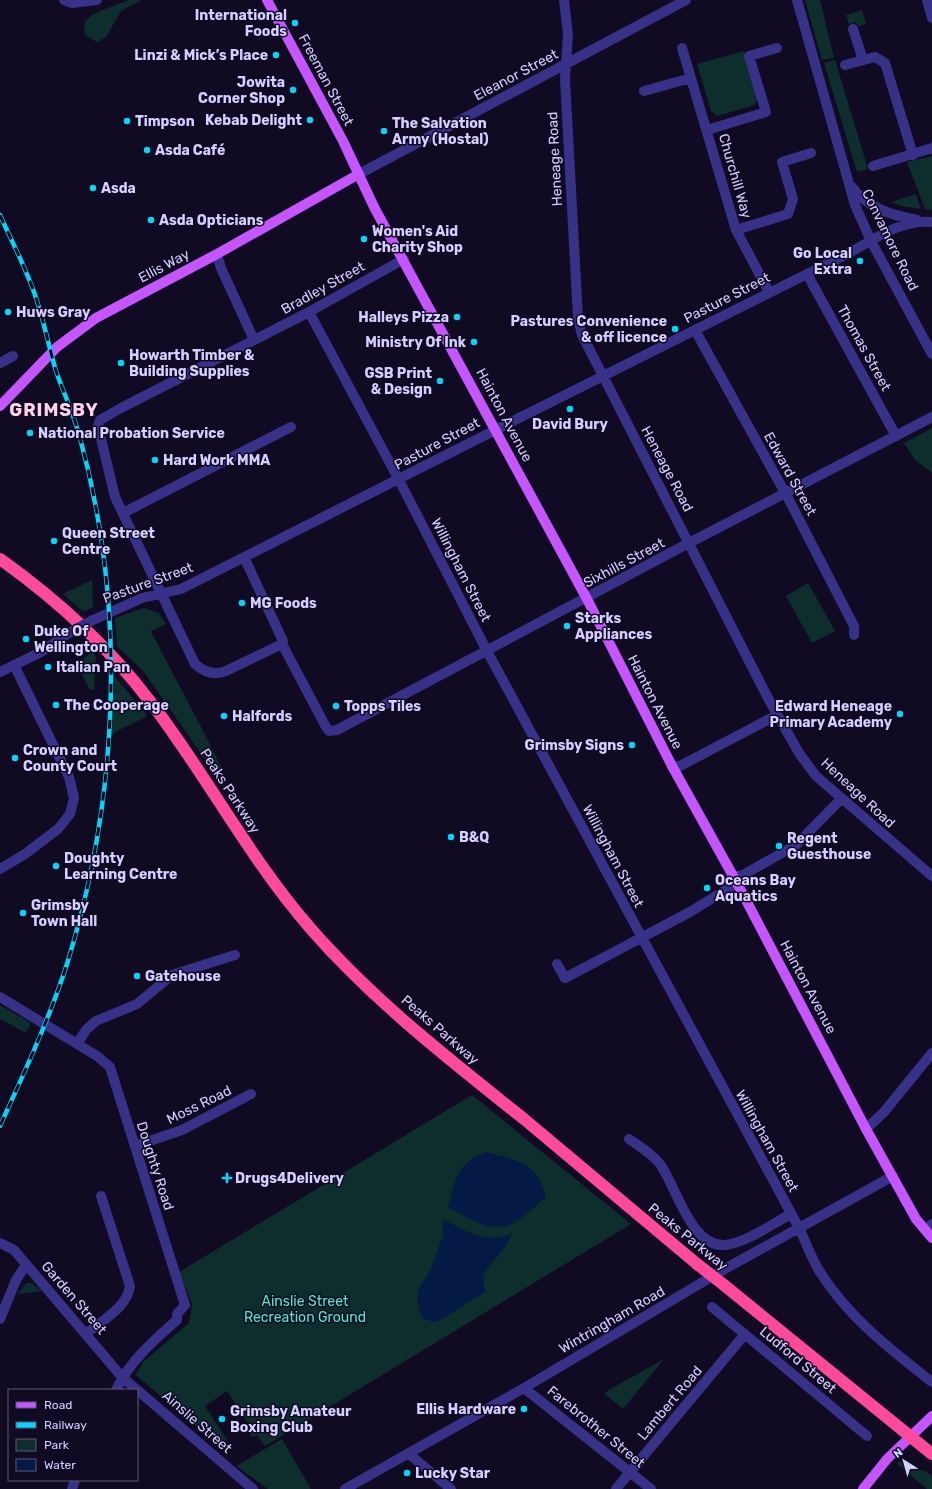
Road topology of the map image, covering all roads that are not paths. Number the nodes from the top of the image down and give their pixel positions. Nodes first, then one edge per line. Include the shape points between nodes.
1 (97, 0) edge
2 (267, 0) edge
3 (564, 0) edge
4 (686, 0) edge
5 (797, 0) edge
6 (927, 0) edge
7 (68, 2) edge
8 (932, 18) edge
9 (853, 29) dead end
10 (682, 48) dead end
11 (777, 48) dead end
12 (863, 60) junction
13 (566, 64) junction
14 (845, 65) dead end
15 (691, 78) junction
16 (644, 91) dead end
17 (707, 130) junction
18 (932, 148) edge
19 (811, 153) dead end
20 (913, 155) junction
21 (872, 166) dead end
22 (359, 174) junction
23 (848, 178) junction
24 (928, 222) edge
25 (736, 230) junction
26 (871, 240) junction
27 (217, 254) junction
28 (404, 259) junction
29 (807, 274) junction
30 (769, 292) junction
31 (309, 312) junction
32 (695, 330) junction
33 (254, 340) junction
34 (932, 354) edge
35 (13, 356) dead end
36 (0, 363) edge
37 (602, 375) junction
38 (0, 406) edge
39 (932, 417) edge
40 (291, 427) dead end
41 (495, 429) junction
42 (896, 436) junction
43 (399, 480) junction
44 (785, 493) junction
45 (122, 513) junction
46 (689, 543) junction
47 (244, 557) junction
48 (0, 559) edge
49 (161, 594) junction
50 (587, 598) junction
51 (854, 635) dead end
52 (283, 643) junction
53 (487, 651) junction
54 (14, 665) junction
55 (0, 672) edge
56 (777, 715) junction
57 (672, 766) junction
58 (841, 799) junction
59 (0, 869) edge
60 (932, 876) edge
61 (735, 879) junction
62 (641, 938) junction
63 (235, 955) dead end
64 (557, 964) dead end
65 (0, 997) edge
66 (77, 1044) junction
67 (932, 1053) edge
68 (251, 1094) dead end
69 (866, 1129) junction
70 (629, 1139) dead end
71 (135, 1146) junction
72 (893, 1176) junction
73 (101, 1196) dead end
74 (791, 1214) junction
75 (928, 1227) edge
76 (799, 1228) junction
77 (932, 1238) edge
78 (0, 1243) edge
79 (26, 1265) junction
80 (712, 1307) dead end
81 (0, 1320) edge
82 (86, 1334) junction
83 (745, 1334) junction
84 (122, 1377) junction
85 (932, 1382) edge
86 (524, 1388) junction
87 (116, 1389) edge
88 (136, 1389) edge
89 (138, 1391) edge
90 (932, 1416) edge
91 (866, 1436) dead end
92 (912, 1437) junction
93 (409, 1454) junction
94 (932, 1454) edge
95 (630, 1472) junction
96 (253, 1489) edge
97 (345, 1489) edge
98 (451, 1489) edge
99 (616, 1489) edge
100 (651, 1489) edge
101 (863, 1489) edge

1 - 7 street
2 - 22 main road, Freeman Street
3 - 13 street, Heneage Road via 568,34
4 - 13 street, Eleanor Street
5 - 23 street, Convamore Road
6 - 8 street
9 - 12 street
10 - 15 street, Churchill Way
11 - 17 street, Churchill Way via 749,56 766,112
12 - 14 street
12 - 20 street via 875,57 885,63
13 - 22 street, Eleanor Street
13 - 37 street, Heneage Road via 578,326
15 - 16 street
15 - 17 street, Churchill Way
17 - 25 street, Churchill Way
18 - 20 street
19 - 25 street, Churchill Way via 782,162 793,199 788,214
20 - 21 street
22 - 27 main road, Ellis Way
22 - 28 main road, Hainton Avenue via 374,207
23 - 24 street, Convamore Road via 856,191 876,208 896,216
23 - 26 street, Convamore Road via 855,205
24 - 26 street, Pasture Street via 903,225
25 - 30 street, Churchill Way
26 - 29 street, Pasture Street
26 - 34 street, Convamore Road
27 - 33 street
27 - 38 main road, Ellis Way via 96,318 57,347
28 - 31 street, Bradley Street
28 - 41 main road, Hainton Avenue
29 - 30 street, Pasture Street
29 - 42 street, Thomas Street
30 - 32 street, Pasture Street
31 - 33 street, Bradley Street
31 - 43 street, Willingham Street
32 - 37 street, Pasture Street
32 - 44 street, Edward Street
33 - 45 street, Bradley Street via 100,420 100,439 115,497
35 - 36 street
37 - 41 street, Pasture Street
37 - 46 street, Heneage Road
39 - 42 street, Sixhills Street
40 - 45 street
41 - 43 street, Pasture Street
41 - 50 main road, Hainton Avenue
42 - 44 street, Sixhills Street
43 - 47 street, Pasture Street
43 - 53 street, Willingham Street
44 - 46 street, Sixhills Street
44 - 51 street, Edward Street via 854,626
45 - 49 street
46 - 50 street, Sixhills Street
46 - 56 street, Heneage Road
47 - 49 street, Pasture Street via 181,589
47 - 52 street
48 - 92 highway, Peaks Parkway, bridge via 67,612 128,675 196,766 237,830 289,902 337,956 421,1037
49 - 52 street via 195,664 205,671 219,674
49 - 54 street, Pasture Street, bridge via 127,603 66,634 41,652
50 - 53 street, Sixhills Street
50 - 57 main road, Hainton Avenue
52 - 53 street, Sixhills Street via 329,731 337,730
53 - 62 street, Willingham Street
54 - 55 street, Pasture Street
54 - 59 street via 74,791 73,805 64,823 42,843
56 - 57 street via 680,766
56 - 58 street, Heneage Road via 816,776
57 - 61 main road, Hainton Avenue
58 - 60 street, Heneage Road
58 - 61 street via 793,847
61 - 62 street via 690,912
61 - 69 main road, Hainton Avenue
62 - 64 street via 565,978
62 - 74 street, Willingham Street
63 - 66 street via 172,975 137,1004 96,1021
65 - 66 street, Doughty Road
66 - 71 street, Doughty Road via 110,1067
67 - 69 street via 884,1112
68 - 71 street, Moss Road via 182,1130
69 - 72 main road, Hainton Avenue
70 - 74 street via 659,1164 696,1230 709,1242 724,1245 739,1242
71 - 84 street, Doughty Road via 185,1305 177,1314 177,1320 154,1340
72 - 75 main road, Hainton Avenue
72 - 76 street, Wintringham Road
73 - 82 street via 130,1286 125,1303
74 - 76 street, Willingham Street
75 - 77 main road, Hainton Avenue
76 - 85 street, Willingham Street via 819,1270 845,1307 874,1336
76 - 86 street, Wintringham Road
78 - 79 street, Garden Street via 14,1250
79 - 81 street via 16,1280
79 - 82 street, Garden Street
80 - 83 street, Ludford Street
82 - 84 street, Garden Street
83 - 91 street, Ludford Street
83 - 95 street, Lambert Road
84 - 87 street, Doughty Road
84 - 88 street, Ainslie Street
86 - 93 street, Wintringham Road
86 - 95 street, Farebrother Street
89 - 96 street, Ainslie Street
90 - 92 main road
92 - 94 highway, Peaks Parkway
92 - 101 main road via 887,1459
93 - 97 street, Wintringham Road
93 - 98 street
95 - 99 street, Lambert Road
95 - 100 street, Farebrother Street

